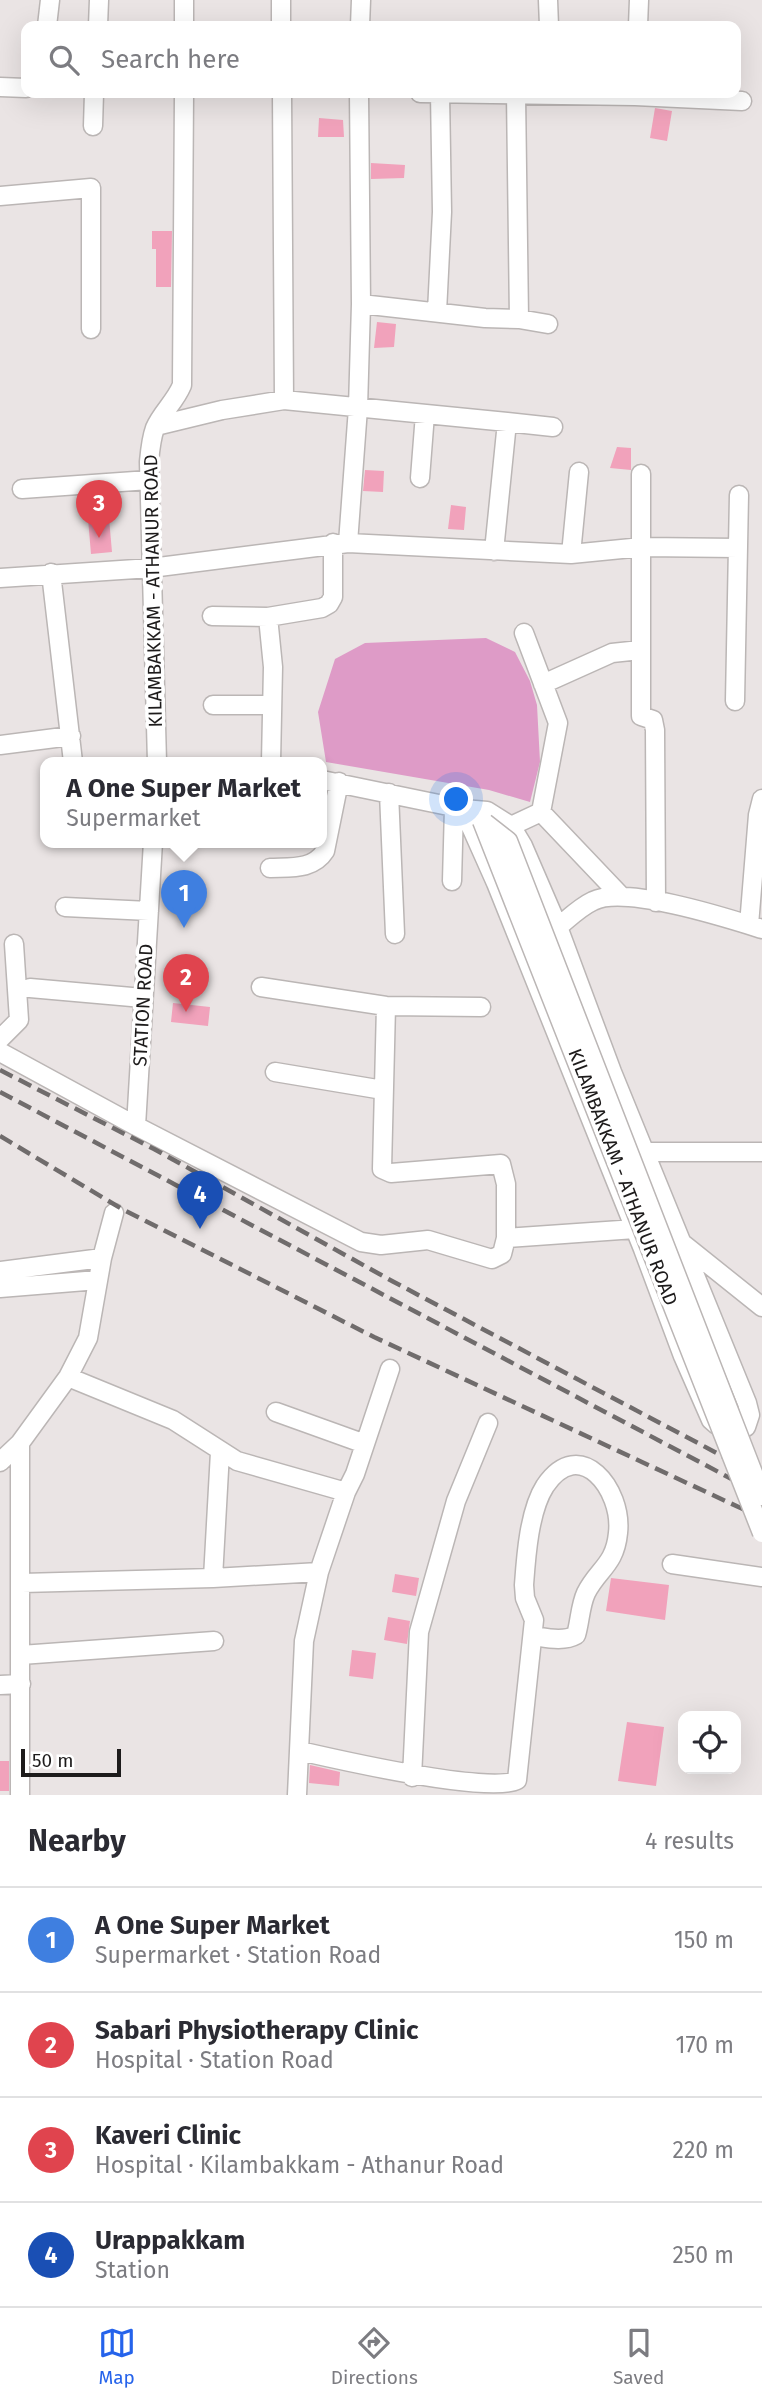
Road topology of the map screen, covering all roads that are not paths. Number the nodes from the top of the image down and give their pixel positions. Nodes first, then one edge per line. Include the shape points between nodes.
1 (50, 0) edge
2 (99, 0) edge
3 (184, 0) edge
4 (281, 0) edge
5 (361, 0) edge
6 (548, 0) edge
7 (639, 0) edge
8 (48, 21) edge
9 (98, 21) edge
10 (184, 21) edge
11 (281, 21) edge
12 (360, 21) edge
13 (549, 21) edge
14 (638, 21) edge
15 (0, 88) edge
16 (21, 88) edge
17 (94, 98) edge
18 (184, 98) edge
19 (282, 98) edge
20 (359, 98) edge
21 (440, 98) edge
22 (516, 98) edge
23 (689, 98) edge
24 (742, 101) dead end
25 (93, 126) dead end
26 (0, 196) edge
27 (361, 304) junction
28 (437, 312) junction
29 (519, 319) junction
30 (548, 324) dead end
31 (91, 328) dead end
32 (284, 400) junction
33 (358, 408) junction
34 (425, 414) junction
35 (507, 422) junction
36 (156, 426) junction
37 (553, 427) dead end
38 (579, 472) dead end
39 (641, 474) dead end
40 (419, 478) dead end
41 (149, 480) junction
42 (22, 489) dead end
43 (738, 495) dead end
44 (340, 543) junction
45 (642, 547) junction
46 (738, 548) junction
47 (494, 551) junction
48 (570, 554) junction
49 (151, 568) junction
50 (51, 573) junction
51 (0, 578) edge
52 (212, 616) dead end
53 (268, 617) junction
54 (524, 633) dead end
55 (640, 650) junction
56 (544, 684) junction
57 (735, 701) dead end
58 (214, 705) dead end
59 (272, 705) junction
60 (71, 736) junction
61 (0, 745) edge
62 (73, 757) edge
63 (157, 757) edge
64 (271, 757) edge
65 (331, 781) edge
66 (389, 793) junction
67 (762, 800) edge
68 (458, 808) junction
69 (541, 812) junction
70 (482, 821) junction
71 (511, 826) junction
72 (327, 827) edge
73 (153, 848) edge
74 (325, 848) edge
75 (270, 868) dead end
76 (452, 881) dead end
77 (620, 895) junction
78 (656, 902) junction
79 (65, 907) dead end
80 (149, 911) junction
81 (558, 927) junction
82 (755, 927) edge
83 (395, 934) dead end
84 (14, 944) dead end
85 (8, 976) edge
86 (261, 987) dead end
87 (30, 988) dead end
88 (143, 998) junction
89 (386, 1006) junction
90 (481, 1006) dead end
91 (0, 1038) edge
92 (0, 1052) edge
93 (275, 1072) dead end
94 (383, 1090) junction
95 (136, 1126) junction
96 (645, 1152) junction
97 (762, 1152) edge
98 (114, 1213) dead end
99 (635, 1229) junction
100 (506, 1238) junction
101 (681, 1243) junction
102 (102, 1258) junction
103 (0, 1271) edge
104 (98, 1280) junction
105 (0, 1287) edge
106 (762, 1307) edge
107 (390, 1368) dead end
108 (68, 1377) junction
109 (276, 1412) dead end
110 (488, 1423) dead end
111 (20, 1443) junction
112 (365, 1444) junction
113 (220, 1452) junction
114 (0, 1462) edge
115 (346, 1492) junction
116 (762, 1496) edge
117 (762, 1533) edge
118 (672, 1564) dead end
119 (319, 1572) junction
120 (762, 1577) edge
121 (213, 1578) junction
122 (22, 1583) junction
123 (533, 1636) junction
124 (214, 1641) dead end
125 (21, 1655) junction
126 (21, 1684) junction
127 (0, 1685) edge
128 (300, 1751) junction
129 (412, 1777) junction
130 (20, 1795) edge
131 (298, 1795) edge

1 - 8 street
2 - 9 street
3 - 10 street
4 - 11 street
5 - 12 street
6 - 13 street
7 - 14 street
15 - 16 street
17 - 25 street
18 - 36 street, KILAMBAKKAM - ATHANUR ROAD via 182,385
19 - 32 street
20 - 27 street
21 - 28 street via 442,212
22 - 29 street
23 - 24 street
26 - 31 street via 90,188
27 - 28 street
27 - 33 street
28 - 29 street
29 - 30 street
32 - 33 street
32 - 36 street
33 - 34 street
33 - 44 street
34 - 35 street
34 - 40 street
35 - 37 street
35 - 47 street
36 - 41 street, KILAMBAKKAM - ATHANUR ROAD
38 - 48 street
39 - 45 street
41 - 42 street
41 - 49 street, KILAMBAKKAM - ATHANUR ROAD
43 - 46 street
44 - 47 street
44 - 49 street
44 - 53 street via 329,604
45 - 46 street
45 - 48 street
45 - 55 street
46 - 57 street
47 - 48 street
49 - 50 street
49 - 63 street, KILAMBAKKAM - ATHANUR ROAD
50 - 51 street
50 - 60 street
52 - 53 street
53 - 59 street
54 - 56 street
55 - 56 street via 612,653
55 - 78 street via 641,716 653,720 655,730
56 - 69 street via 558,723
58 - 59 street
59 - 64 street
60 - 61 street
60 - 62 street
65 - 66 street, KILAMBAKKAM - ATHANUR ROAD
65 - 72 street
66 - 68 street, KILAMBAKKAM - ATHANUR ROAD
66 - 83 street
67 - 82 street
68 - 70 street, KILAMBAKKAM - ATHANUR ROAD
68 - 71 street via 487,811
68 - 76 street
68 - 99 street via 501,895
69 - 71 street
69 - 77 street
70 - 116 street, KILAMBAKKAM - ATHANUR ROAD, bridge via 508,841
70 - 117 street, KILAMBAKKAM - ATHANUR ROAD, bridge
71 - 81 street
73 - 80 street, STATION ROAD
74 - 75 street via 312,864
77 - 78 street
77 - 81 street via 594,900
78 - 82 street
79 - 80 street
80 - 88 street, STATION ROAD
81 - 96 street
84 - 85 street
85 - 91 street via 19,1020
86 - 89 street
87 - 88 street
88 - 95 street, STATION ROAD
89 - 90 street
89 - 94 street
92 - 95 street
93 - 94 street
94 - 100 street via 383,1169 391,1173 501,1164 506,1184
95 - 100 street via 361,1242 381,1245 428,1240 492,1259 502,1254
96 - 97 street
96 - 101 street
98 - 102 street
99 - 100 street
99 - 101 street
99 - 101 street via 711,1420 718,1427 737,1431 746,1427 747,1403
101 - 106 street
102 - 103 street
102 - 104 street
104 - 105 street
104 - 108 street via 89,1338
107 - 112 street
108 - 111 street
108 - 113 street via 173,1420
109 - 112 street
110 - 129 street via 456,1501 419,1632
111 - 114 street
111 - 122 street
112 - 115 street
113 - 115 street via 268,1472
113 - 121 street
115 - 119 street
118 - 120 street
119 - 121 street
119 - 128 street via 304,1641
121 - 122 street
122 - 125 street
123 - 123 street via 561,1639 576,1635 586,1594 615,1550 619,1531 612,1492 602,1477 579,1465 563,1467 553,1476 536,1508 523,1586 532,1612
123 - 129 street via 517,1780 498,1784
124 - 125 street
125 - 126 street
126 - 127 street
126 - 130 street
128 - 129 street
128 - 131 street

